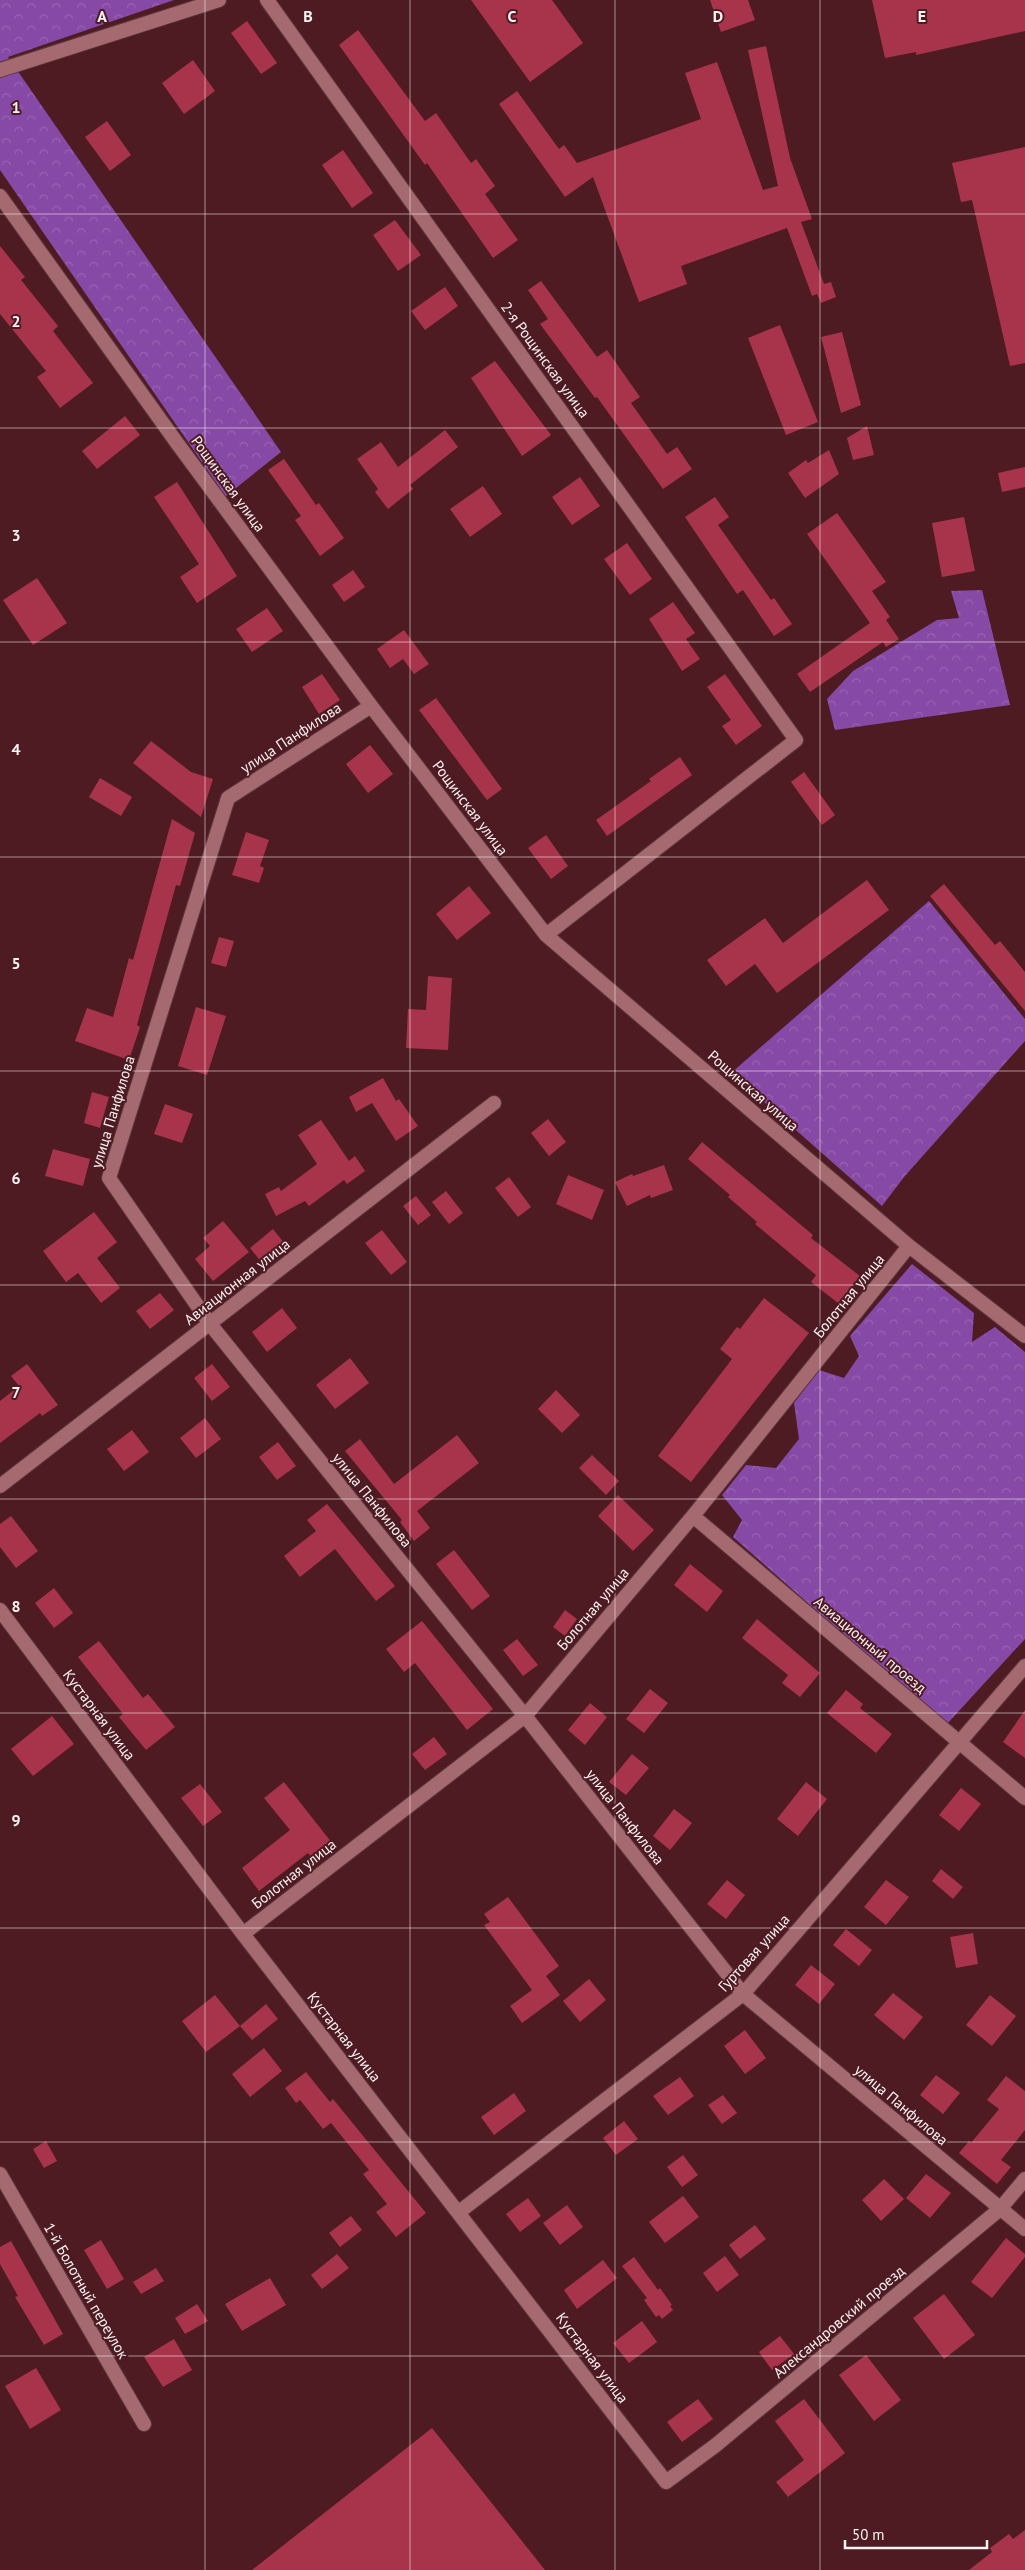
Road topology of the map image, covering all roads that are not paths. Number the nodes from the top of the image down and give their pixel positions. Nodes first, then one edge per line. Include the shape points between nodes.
1 (219, 0) edge
2 (267, 0) edge
3 (0, 70) edge
4 (0, 196) edge
5 (371, 706) junction
6 (546, 935) junction
7 (494, 1103) dead end
8 (909, 1246) junction
9 (210, 1324) junction
10 (1025, 1336) edge
11 (0, 1486) edge
12 (693, 1516) junction
13 (0, 1610) edge
14 (1025, 1666) edge
15 (525, 1716) junction
16 (959, 1742) junction
17 (1025, 1798) edge
18 (243, 1934) junction
19 (743, 1994) junction
20 (0, 2174) edge
21 (1025, 2179) edge
22 (1000, 2209) junction
23 (459, 2212) junction
24 (1025, 2229) edge
25 (144, 2424) dead end
26 (666, 2482) joint

1 - 3 street
2 - 6 street, 2-я Рощинская улица via 796,740
4 - 5 street, Рощинская улица
5 - 6 street, Рощинская улица
5 - 9 street, улица Панфилова via 228,798 109,1178
6 - 8 street, Рощинская улица
7 - 9 street, Авиационная улица
8 - 10 street, Рощинская улица
8 - 12 street, Болотная улица
9 - 11 street, Авиационная улица
9 - 15 street, улица Панфилова
12 - 15 street, Болотная улица
12 - 16 street, Авиационный проезд
13 - 18 street, Кустарная улица
14 - 16 street, Гуртовая улица
15 - 18 street, Болотная улица
15 - 19 street, улица Панфилова
16 - 17 street, Авиационный проезд
16 - 19 street, Гуртовая улица
18 - 23 street, Кустарная улица
19 - 22 street, улица Панфилова
19 - 23 street, Гуртовая улица
20 - 25 street, 1-й Болотный переулок
21 - 22 street, Александровский проезд
22 - 24 street, улица Панфилова
22 - 26 street, Александровский проезд via 716,2445
23 - 26 street, Кустарная улица

